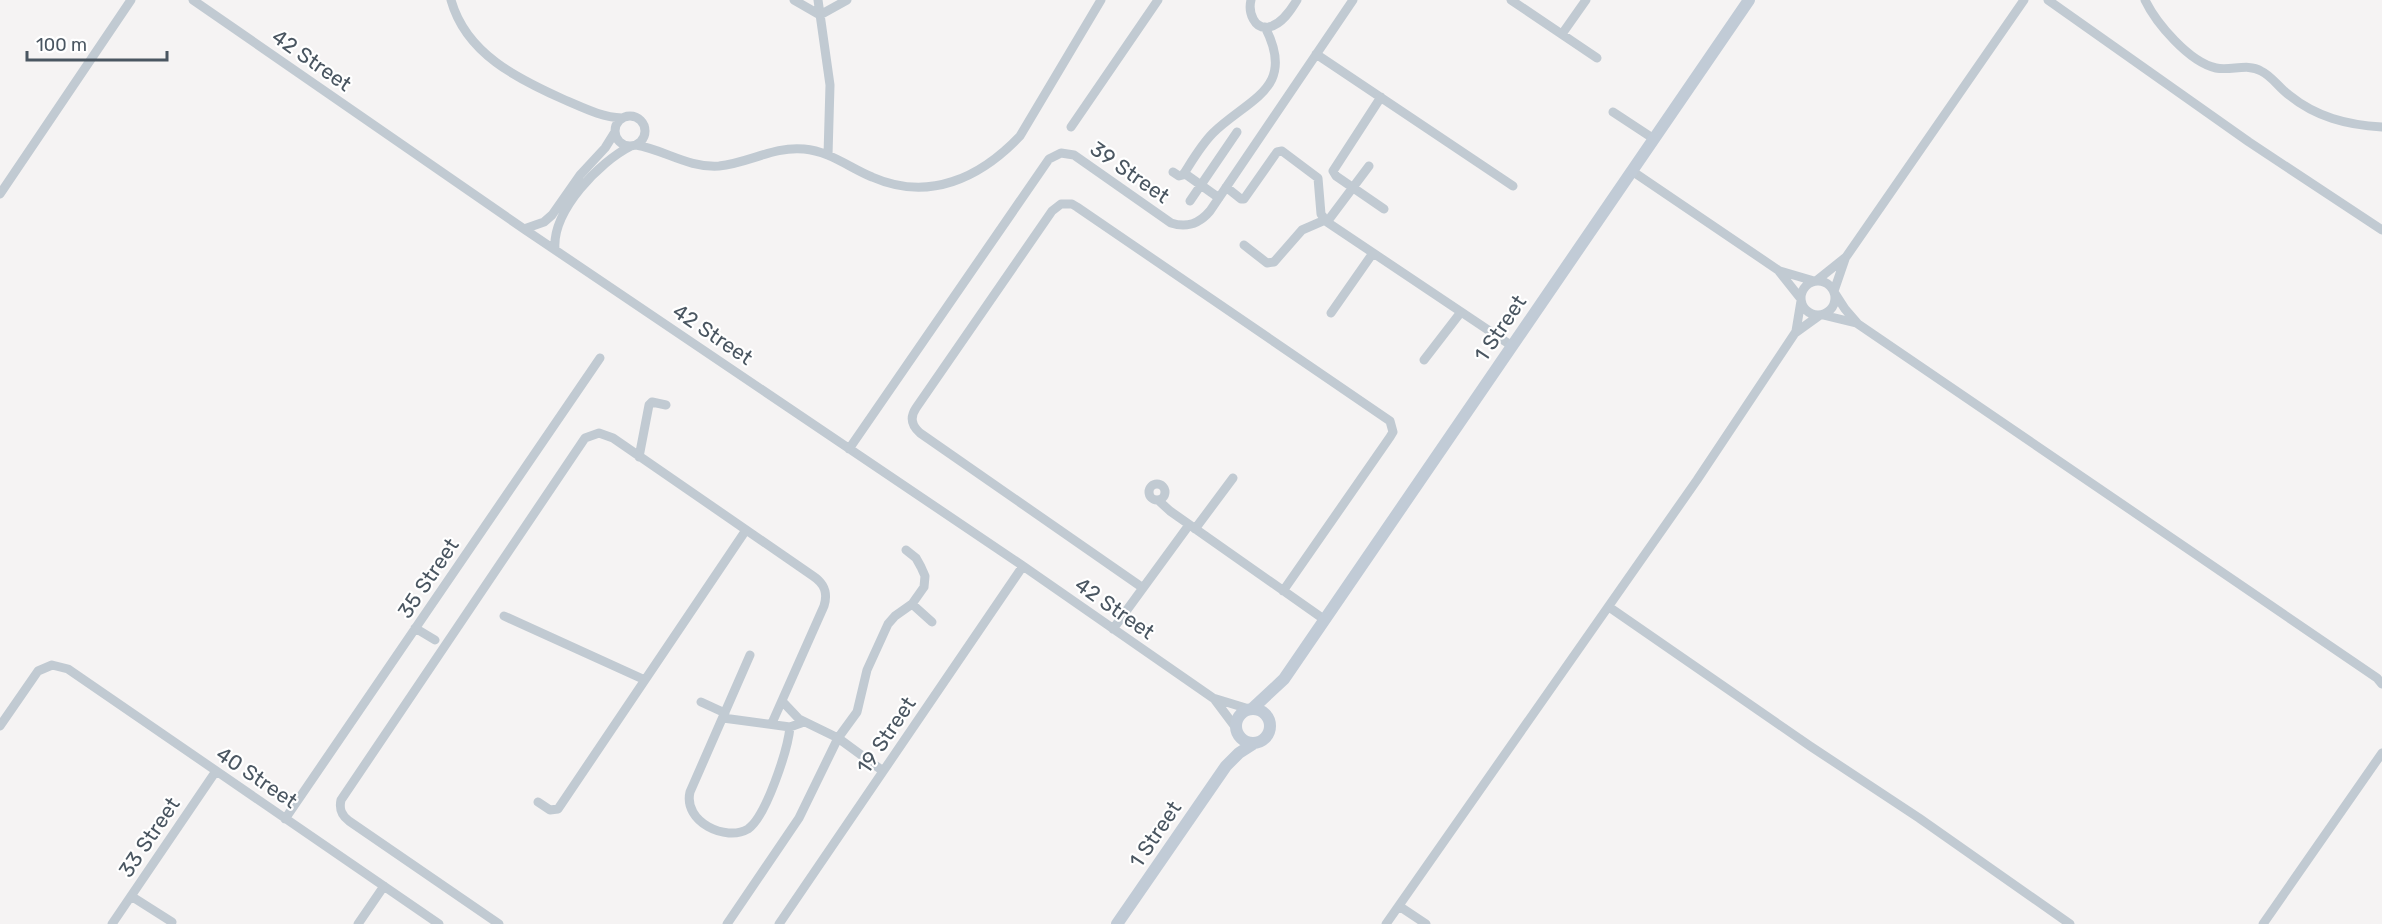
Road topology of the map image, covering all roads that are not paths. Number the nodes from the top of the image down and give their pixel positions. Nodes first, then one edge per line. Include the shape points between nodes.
1 (193, 0) edge
2 (451, 0) edge
3 (794, 0) edge
4 (818, 0) edge
5 (847, 0) edge
6 (1101, 0) edge
7 (1158, 0) edge
8 (1251, 0) edge
9 (1297, 0) edge
10 (1353, 0) edge
11 (1511, 0) edge
12 (1586, 0) edge
13 (1749, 0) edge
14 (2024, 0) edge
15 (2048, 0) edge
16 (2145, 0) edge
17 (127, 1) edge
18 (820, 15) junction
19 (1265, 27) junction
20 (1562, 34) junction
21 (1316, 54) junction
22 (1597, 58) dead end
23 (1381, 97) junction
24 (1613, 112) dead end
25 (602, 116) junction
26 (622, 118) junction
27 (1071, 127) dead end
28 (2382, 127) edge
29 (615, 130) junction
30 (1237, 132) dead end
31 (644, 135) junction
32 (1654, 139) junction
33 (633, 145) junction
34 (657, 151) junction
35 (828, 155) junction
36 (1369, 166) dead end
37 (1632, 171) junction
38 (1173, 172) dead end
39 (1184, 173) junction
40 (1201, 185) junction
41 (1512, 186) dead end
42 (1226, 187) junction
43 (1353, 187) junction
44 (0, 194) edge
45 (1219, 198) junction
46 (1190, 201) dead end
47 (1384, 208) dead end
48 (1326, 221) junction
49 (524, 229) junction
50 (2382, 230) edge
51 (1244, 245) dead end
52 (555, 249) junction
53 (1373, 253) junction
54 (1846, 257) junction
55 (1778, 270) junction
56 (1815, 281) junction
57 (1834, 292) junction
58 (1801, 300) junction
59 (1461, 312) junction
60 (1331, 313) dead end
61 (1820, 315) junction
62 (1858, 324) junction
63 (1795, 333) junction
64 (1512, 346) junction
65 (600, 358) dead end
66 (1424, 360) dead end
67 (666, 405) dead end
68 (849, 449) junction
69 (639, 457) junction
70 (1233, 478) dead end
71 (1158, 500) dead end
72 (1192, 527) junction
73 (746, 530) junction
74 (906, 550) dead end
75 (1023, 566) junction
76 (1143, 588) junction
77 (1283, 591) junction
78 (912, 604) junction
79 (1609, 607) junction
80 (504, 616) dead end
81 (1324, 620) junction
82 (932, 622) dead end
83 (415, 628) junction
84 (1113, 629) junction
85 (440, 643) junction
86 (750, 655) dead end
87 (1284, 679) junction
88 (645, 680) junction
89 (2380, 681) edge
90 (1214, 698) junction
91 (782, 701) junction
92 (701, 702) dead end
93 (1251, 709) junction
94 (724, 715) junction
95 (1269, 719) junction
96 (804, 722) junction
97 (772, 723) junction
98 (0, 726) edge
99 (790, 727) junction
100 (1236, 730) junction
101 (838, 738) junction
102 (1252, 744) junction
103 (2382, 753) edge
104 (1226, 766) junction
105 (216, 771) junction
106 (883, 771) junction
107 (538, 802) dead end
108 (285, 819) junction
109 (384, 886) junction
110 (131, 896) junction
111 (1399, 906) junction
112 (171, 922) dead end
113 (112, 924) edge
114 (358, 924) edge
115 (439, 924) edge
116 (499, 924) edge
117 (727, 924) edge
118 (779, 924) edge
119 (1117, 924) edge
120 (1386, 924) edge
121 (1426, 924) edge
122 (2070, 924) edge
123 (2263, 924) edge

1 - 49 street, 42 Street
2 - 25 street via 464,29 495,63
3 - 18 street
4 - 18 street
5 - 18 street
6 - 35 street via 1020,136 984,168 962,180 909,187 874,178
7 - 27 street, 39 Street
8 - 19 street via 1251,17
9 - 19 street via 1282,19
10 - 21 street, 39 Street
11 - 20 street
12 - 20 street
13 - 32 street, 1 Street
14 - 54 street
15 - 50 street
16 - 28 street via 2171,36 2204,64 2216,68 2256,68 2296,101 2322,115 2359,126
17 - 44 street
18 - 35 street via 830,85
19 - 39 street via 1276,51 1274,74 1259,97 1209,137
20 - 22 street
21 - 23 street
21 - 42 street, 39 Street
23 - 41 street
23 - 43 street via 1334,168 1334,174
24 - 32 street
25 - 26 street
25 - 29 street
26 - 29 street
26 - 31 street via 636,118 643,125
29 - 33 street via 618,141
29 - 49 street via 552,215
30 - 40 street
31 - 33 street
31 - 34 street
32 - 37 street, 1 Street
33 - 34 street
33 - 52 street via 604,163 583,187 560,220
34 - 35 street via 710,166 789,148
36 - 43 street
37 - 55 street
37 - 64 street, 1 Street
38 - 39 street via 1179,176
39 - 40 street
40 - 45 street
40 - 46 street
42 - 45 street, 39 Street
42 - 48 street via 1244,199 1276,152 1282,151 1318,178 1321,214
43 - 47 street
43 - 48 street
45 - 68 street, 39 Street via 1204,218 1188,225 1171,223 1074,155 1055,156
48 - 51 street via 1302,230 1274,262 1267,263
48 - 53 street
49 - 52 street, 42 Street
52 - 68 street, 42 Street
53 - 59 street
53 - 60 street
54 - 56 street
54 - 57 street
55 - 56 street
55 - 58 street
56 - 57 street via 1825,282
56 - 58 street via 1803,290
57 - 61 street via 1833,306
57 - 62 street
58 - 61 street via 1808,312
58 - 63 street
59 - 64 street
59 - 66 street
61 - 62 street
61 - 63 street
62 - 89 street
63 - 79 street
64 - 81 street, 1 Street
65 - 83 street, 35 Street
67 - 69 street via 649,405
68 - 75 street, 42 Street
69 - 73 street
69 - 85 street via 606,434 585,438
70 - 72 street
71 - 72 street
72 - 76 street
72 - 77 street
73 - 88 street
73 - 91 street via 819,580 826,592 824,606
74 - 78 street via 916,558 926,579
75 - 84 street, 42 Street
75 - 106 street, 19 Street
76 - 77 street via 920,433 913,424 916,408 1052,211 1061,204 1077,207 1390,422 1390,437
76 - 84 street
77 - 81 street
78 - 82 street
78 - 101 street via 888,624 867,670 857,712
79 - 111 street
79 - 122 street
80 - 88 street
81 - 87 street, 1 Street
83 - 85 street
83 - 108 street, 35 Street
84 - 90 street, 42 Street
85 - 116 street via 341,800 341,812
86 - 94 street
87 - 93 street, 1 Street
87 - 95 street, 1 Street
88 - 107 street via 558,809 550,810
90 - 93 street, 42 Street
90 - 100 street, 42 Street
91 - 96 street
91 - 97 street
92 - 94 street
93 - 95 street via 1264,712
93 - 100 street via 1240,715
94 - 97 street
94 - 99 street via 689,807 697,820 728,833 748,829 758,819 785,755
95 - 102 street via 1269,734
96 - 99 street
96 - 101 street
97 - 99 street
98 - 105 street, 40 Street via 34,676 52,665 73,672
100 - 102 street via 1244,741
100 - 104 street, 1 Street
101 - 106 street
101 - 117 street via 799,818
102 - 104 street, 1 Street
103 - 123 street
104 - 119 street, 1 Street
105 - 108 street, 40 Street
105 - 110 street, 33 Street
106 - 118 street, 19 Street
108 - 109 street, 40 Street
109 - 114 street
109 - 115 street, 40 Street
110 - 112 street
110 - 113 street, 33 Street
111 - 120 street
111 - 121 street

